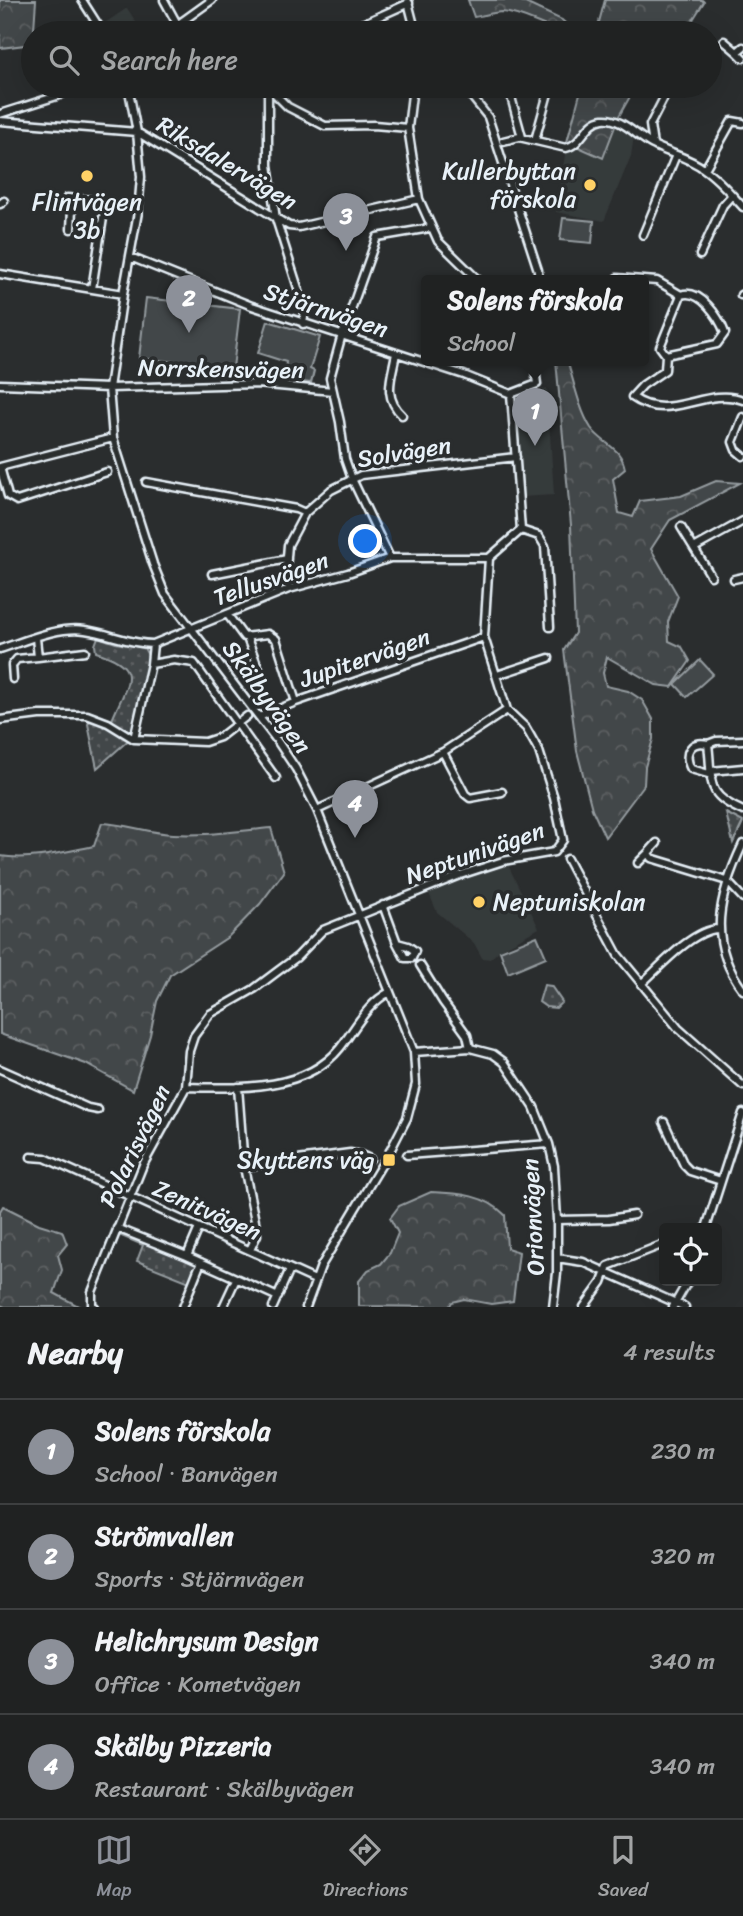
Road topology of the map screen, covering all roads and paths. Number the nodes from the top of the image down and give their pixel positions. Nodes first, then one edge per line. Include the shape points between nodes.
1 (82, 0) edge
2 (212, 0) edge
3 (408, 1) edge
4 (168, 2) edge
5 (95, 21) edge
6 (176, 21) edge
7 (185, 21) edge
8 (367, 21) edge
9 (413, 21) edge
10 (723, 41) dead end
11 (740, 49) edge
12 (743, 58) edge
13 (51, 98) edge
14 (131, 98) edge
15 (267, 98) edge
16 (279, 98) edge
17 (412, 98) edge
18 (473, 98) edge
19 (511, 98) edge
20 (547, 98) edge
21 (664, 98) edge
22 (0, 114) edge
23 (0, 121) edge
24 (743, 123) edge
25 (408, 128) junction
26 (138, 132) junction
27 (522, 137) junction
28 (535, 140) junction
29 (503, 142) dead end
30 (653, 145) junction
31 (676, 155) junction
32 (705, 169) junction
33 (732, 195) junction
34 (419, 199) junction
35 (743, 207) edge
36 (276, 219) junction
37 (430, 228) junction
38 (71, 229) dead end
39 (643, 235) dead end
40 (700, 255) dead end
41 (130, 257) junction
42 (614, 268) dead end
43 (0, 274) edge
44 (473, 275) edge
45 (538, 275) edge
46 (616, 275) edge
47 (649, 281) edge
48 (92, 289) junction
49 (123, 294) junction
50 (681, 295) junction
51 (303, 324) junction
52 (343, 335) junction
53 (396, 353) junction
54 (666, 355) junction
55 (421, 361) edge
56 (438, 366) edge
57 (535, 366) edge
58 (0, 384) edge
59 (109, 388) junction
60 (333, 391) junction
61 (511, 394) junction
62 (743, 400) edge
63 (402, 415) dead end
64 (743, 418) edge
65 (113, 438) junction
66 (741, 454) edge
67 (516, 457) junction
68 (0, 467) edge
69 (107, 472) dead end
70 (352, 479) junction
71 (146, 482) dead end
72 (305, 513) junction
73 (743, 521) edge
74 (681, 527) dead end
75 (521, 530) junction
76 (694, 548) junction
77 (390, 558) junction
78 (489, 558) junction
79 (287, 559) junction
80 (212, 574) dead end
81 (711, 576) dead end
82 (743, 577) edge
83 (734, 579) dead end
84 (289, 589) junction
85 (227, 614) junction
86 (550, 627) dead end
87 (190, 629) junction
88 (484, 637) junction
89 (36, 638) junction
90 (247, 638) junction
91 (153, 644) junction
92 (0, 649) edge
93 (85, 651) dead end
94 (38, 657) junction
95 (549, 658) dead end
96 (151, 664) junction
97 (258, 669) dead end
98 (497, 675) junction
99 (13, 679) dead end
100 (296, 702) junction
101 (507, 710) junction
102 (247, 716) dead end
103 (259, 717) junction
104 (0, 720) edge
105 (239, 723) junction
106 (134, 738) junction
107 (743, 740) edge
108 (708, 744) junction
109 (443, 752) junction
110 (743, 768) edge
111 (712, 773) junction
112 (276, 778) dead end
113 (502, 792) dead end
114 (317, 810) junction
115 (743, 811) edge
116 (657, 843) dead end
117 (743, 844) edge
118 (648, 853) junction
119 (567, 859) dead end
120 (638, 863) dead end
121 (727, 881) junction
122 (743, 898) edge
123 (383, 905) junction
124 (358, 914) junction
125 (718, 929) junction
126 (397, 943) dead end
127 (420, 965) dead end
128 (641, 984) junction
129 (743, 990) edge
130 (390, 992) junction
131 (470, 1048) junction
132 (414, 1052) junction
133 (0, 1069) edge
134 (743, 1086) edge
135 (186, 1087) junction
136 (238, 1087) junction
137 (98, 1110) dead end
138 (743, 1112) edge
139 (664, 1122) dead end
140 (549, 1144) junction
141 (407, 1155) dead end
142 (31, 1157) dead end
143 (370, 1159) dead end
144 (244, 1167) junction
145 (721, 1181) junction
146 (130, 1196) junction
147 (634, 1215) dead end
148 (557, 1220) junction
149 (708, 1223) edge
150 (117, 1228) junction
151 (199, 1228) junction
152 (659, 1246) edge
153 (250, 1250) junction
154 (187, 1256) junction
155 (557, 1258) junction
156 (201, 1262) junction
157 (290, 1269) junction
158 (606, 1272) junction
159 (236, 1279) junction
160 (315, 1280) junction
161 (685, 1286) edge
162 (278, 1297) junction
163 (675, 1304) edge
164 (95, 1307) edge
165 (183, 1307) edge
166 (223, 1307) edge
167 (273, 1307) edge
168 (306, 1307) edge
169 (553, 1307) edge
170 (584, 1307) edge
171 (685, 1307) edge

1 - 5 street
2 - 7 street
3 - 8 street
3 - 9 street
4 - 6 street
10 - 11 street
11 - 12 street
13 - 22 street
14 - 26 street, Skälbyvägen
15 - 36 street via 268,165
16 - 25 street via 325,126
17 - 25 street
18 - 45 street via 488,117
19 - 27 street
20 - 28 street
21 - 30 street via 650,125
23 - 26 street
24 - 32 street via 732,121
25 - 34 street
26 - 36 street, Riksdalervägen
26 - 41 street, Skälbyvägen via 141,177
27 - 28 street
27 - 29 street
28 - 30 street via 556,147 573,146 597,121 607,118
30 - 31 street
31 - 32 street
31 - 39 street
32 - 33 street
33 - 35 street
33 - 40 street
34 - 36 street, Riksdalervägen via 299,227
34 - 37 street
36 - 51 street via 305,310
37 - 44 street
37 - 52 street via 377,237
38 - 48 street via 72,209 67,198 105,205
41 - 49 street, Skälbyvägen
41 - 51 street, Stjärnvägen
42 - 46 street
43 - 48 street
47 - 50 street
48 - 49 street
49 - 59 street, Skälbyvägen
50 - 54 street via 660,346
50 - 54 street via 695,295 708,305 725,332 717,344
51 - 52 street, Stjärnvägen
52 - 53 street, Stjärnvägen
52 - 60 street via 330,378
53 - 55 street, Stjärnvägen
53 - 63 street via 389,387 392,406
54 - 62 street via 665,370 632,397 642,404 666,408 726,396
56 - 61 street, Stjärnvägen
57 - 61 street via 537,384
58 - 59 street, Norrskensvägen
59 - 60 street, Norrskensvägen via 245,384
59 - 65 street, Skälbyvägen
60 - 70 street
61 - 67 street
64 - 66 street via 733,442
65 - 68 street
65 - 87 street, Skälbyvägen via 165,594
67 - 70 street, Solvägen
67 - 75 street
68 - 69 street via 8,496 17,500
70 - 72 street, Solvägen
70 - 77 street
71 - 72 street
72 - 79 street, Solvägen via 288,545
73 - 76 street
74 - 76 street
75 - 78 street
75 - 86 street via 539,536 545,546
76 - 81 street
77 - 78 street, Tellusvägen
77 - 84 street, Tellusvägen
78 - 88 street
79 - 80 street
79 - 84 street, Solvägen
82 - 83 street
84 - 85 street, Tellusvägen
85 - 87 street, Tellusvägen
85 - 90 street
87 - 91 street, Tellusvägen
87 - 103 street, Skälbyvägen
88 - 98 street
88 - 100 street, Jupitervägen
89 - 91 street via 83,630 129,643
89 - 92 street
89 - 94 street
90 - 97 street
90 - 100 street via 268,634 276,639
91 - 96 street
93 - 94 street
94 - 99 street via 17,659 12,665
95 - 98 street
96 - 105 street via 194,663
96 - 106 street
98 - 101 street
100 - 103 street, Jupitervägen
101 - 109 street
101 - 123 street, Neptunivägen via 526,728 539,751 563,840 554,852 503,861
102 - 105 street
103 - 114 street, Skälbyvägen via 296,769
104 - 106 street via 87,715
105 - 106 street via 211,741
105 - 112 street
107 - 108 street
108 - 111 street
108 - 111 street via 692,745 688,765
109 - 113 street via 470,798
109 - 114 street
110 - 111 street
111 - 115 street via 719,798
114 - 124 street, Skälbyvägen
116 - 118 street
117 - 121 street
118 - 120 street
118 - 121 street via 651,858
119 - 128 street via 609,940
121 - 122 street
121 - 125 street
123 - 124 street, Neptunivägen
123 - 126 street
124 - 130 street, Skälbyvägen
124 - 135 street, Polarisvägen via 323,930 297,957 254,989 210,1014 194,1036
125 - 128 street via 708,929 688,942
125 - 129 street via 723,955
127 - 131 street via 467,1035
128 - 134 street via 678,1028
130 - 132 street, Skälbyvägen
130 - 136 street via 377,998 338,1051 321,1065 301,1077
131 - 132 street, Orionvägen
131 - 140 street, Orionvägen via 504,1062 534,1107
132 - 160 street, Skälbyvägen via 416,1084 407,1118
133 - 137 street
135 - 136 street
135 - 146 street, Polarisvägen
136 - 144 street
138 - 145 street
139 - 145 street via 684,1165
140 - 141 street
140 - 148 street, Orionvägen
142 - 146 street, Zenitvägen via 45,1158
143 - 144 street via 350,1153
144 - 153 street via 257,1235
145 - 149 street
146 - 150 street, Polarisvägen
146 - 151 street, Zenitvägen
147 - 148 street
148 - 155 street, Orionvägen
150 - 154 street
150 - 164 street, Polarisvägen via 92,1292
151 - 153 street, Zenitvägen
151 - 154 street
152 - 158 street via 612,1263
153 - 157 street, Zenitvägen
154 - 156 street
155 - 158 street
155 - 169 street, Orionvägen
156 - 159 street
156 - 165 street
157 - 160 street, Zenitvägen
157 - 162 street
158 - 163 street
158 - 170 street
159 - 162 street
159 - 166 street
160 - 168 street, Skälbyvägen
161 - 163 street
162 - 167 street
163 - 171 street

